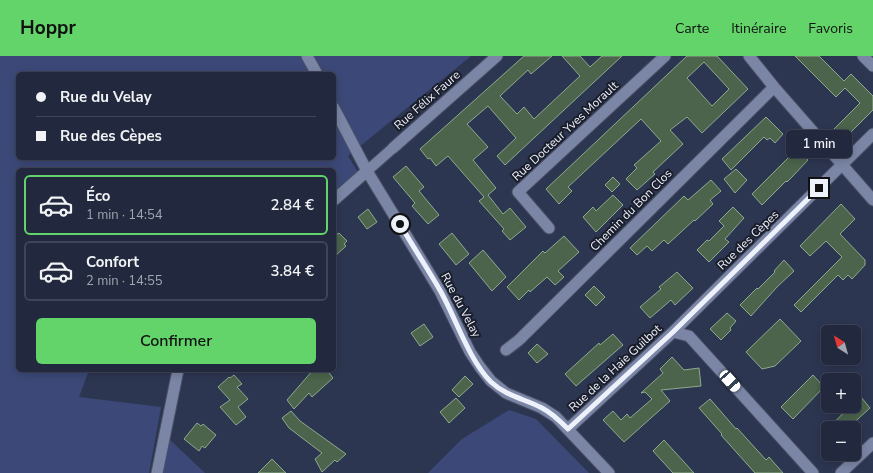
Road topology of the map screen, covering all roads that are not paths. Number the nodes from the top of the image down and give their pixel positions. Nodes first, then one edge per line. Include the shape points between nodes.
1 (307, 56) edge
2 (497, 56) edge
3 (666, 56) edge
4 (749, 56) edge
5 (863, 56) edge
6 (873, 66) edge
7 (316, 72) edge
8 (774, 87) junction
9 (336, 112) edge
10 (873, 134) edge
11 (393, 148) joint
12 (842, 166) junction
13 (367, 171) junction
14 (336, 198) edge
15 (873, 200) edge
16 (549, 228) dead end
17 (673, 332) junction
18 (506, 350) dead end
19 (178, 372) edge
20 (568, 429) junction
21 (873, 443) edge
22 (157, 473) edge
23 (609, 473) edge
24 (813, 473) edge
25 (841, 473) edge

1 - 7 street
2 - 11 street, Rue Félix Faure
3 - 16 street, Rue Docteur Yves Morault via 518,192
4 - 8 street
5 - 6 street
8 - 12 street
8 - 18 street, Chemin du Bon Clos
9 - 13 street, Rue du Velay
10 - 12 street, Rue des Cèpes
11 - 13 street
12 - 15 street
12 - 17 street, Rue des Cèpes
13 - 14 street
13 - 20 street, Rue du Velay via 440,291 470,352 491,381 506,393 542,408
17 - 20 street, Rue de la Haie Guilbot
17 - 24 street, Rue de la Haie Guilbot via 689,336
19 - 22 street
20 - 23 street, Rue du Velay
21 - 25 street

